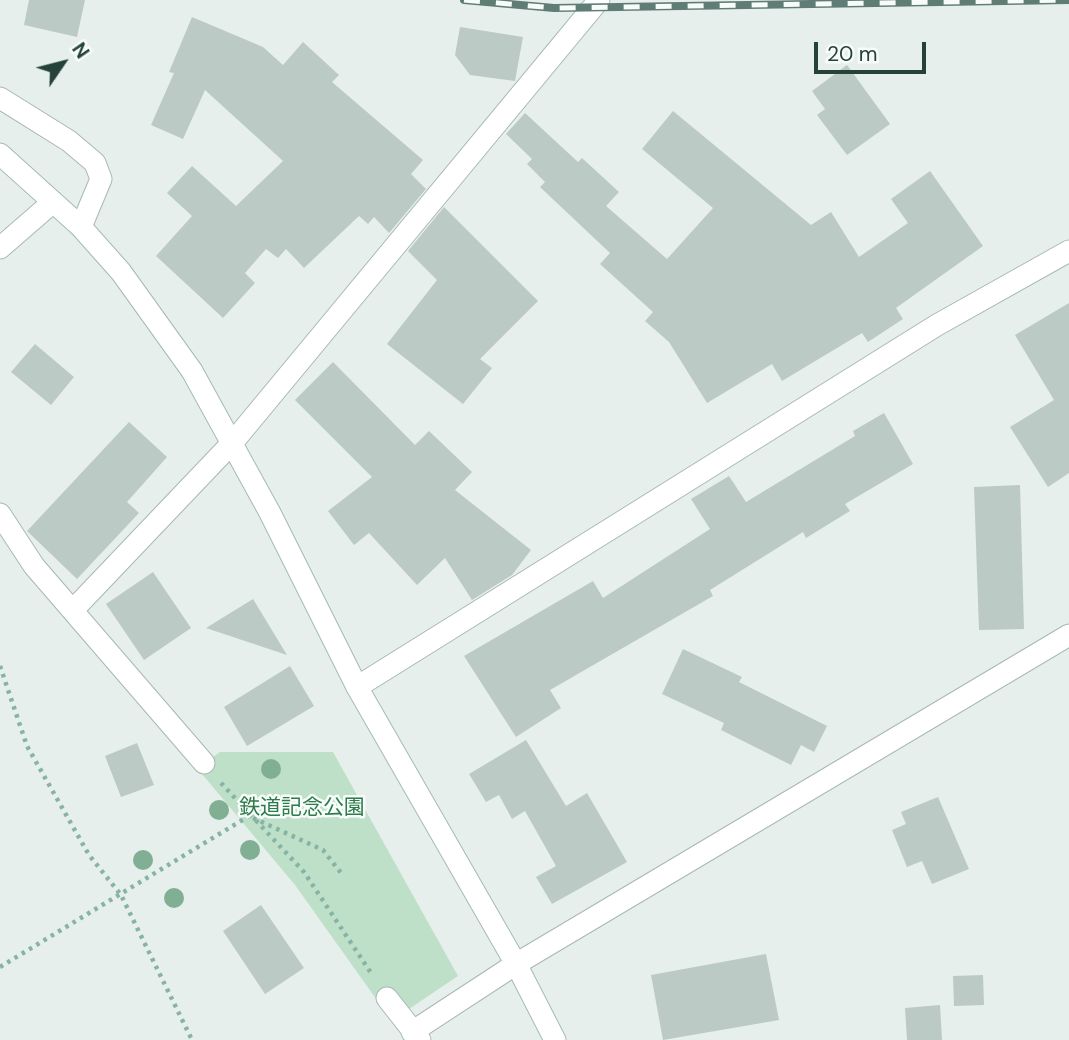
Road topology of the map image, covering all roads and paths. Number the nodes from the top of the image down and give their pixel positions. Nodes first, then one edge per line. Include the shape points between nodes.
1 (599, 0) edge
2 (0, 98) edge
3 (0, 154) edge
4 (53, 202) junction
5 (81, 227) junction
6 (0, 248) edge
7 (1069, 251) edge
8 (233, 442) junction
9 (0, 514) edge
10 (74, 610) junction
11 (1069, 635) edge
12 (0, 666) edge
13 (357, 687) junction
14 (204, 763) joint
15 (249, 816) junction
16 (341, 873) dead end
17 (121, 895) junction
18 (516, 964) junction
19 (0, 967) edge
20 (387, 998) joint
21 (416, 1036) edge
22 (192, 1040) edge
23 (555, 1040) edge

1 - 8 street
2 - 5 street via 96,163 101,179
3 - 4 street
4 - 5 street
4 - 6 street
5 - 8 street via 121,272 192,371
7 - 13 street via 937,325
8 - 10 street
8 - 13 street
9 - 10 street via 34,566
10 - 14 street
11 - 18 street
12 - 17 path via 27,746 89,855
13 - 18 street
14 - 15 path
15 - 16 path via 323,850
15 - 17 path
15 - 20 path via 304,872
17 - 19 path
17 - 22 path
18 - 21 street
18 - 23 street
20 - 21 street

